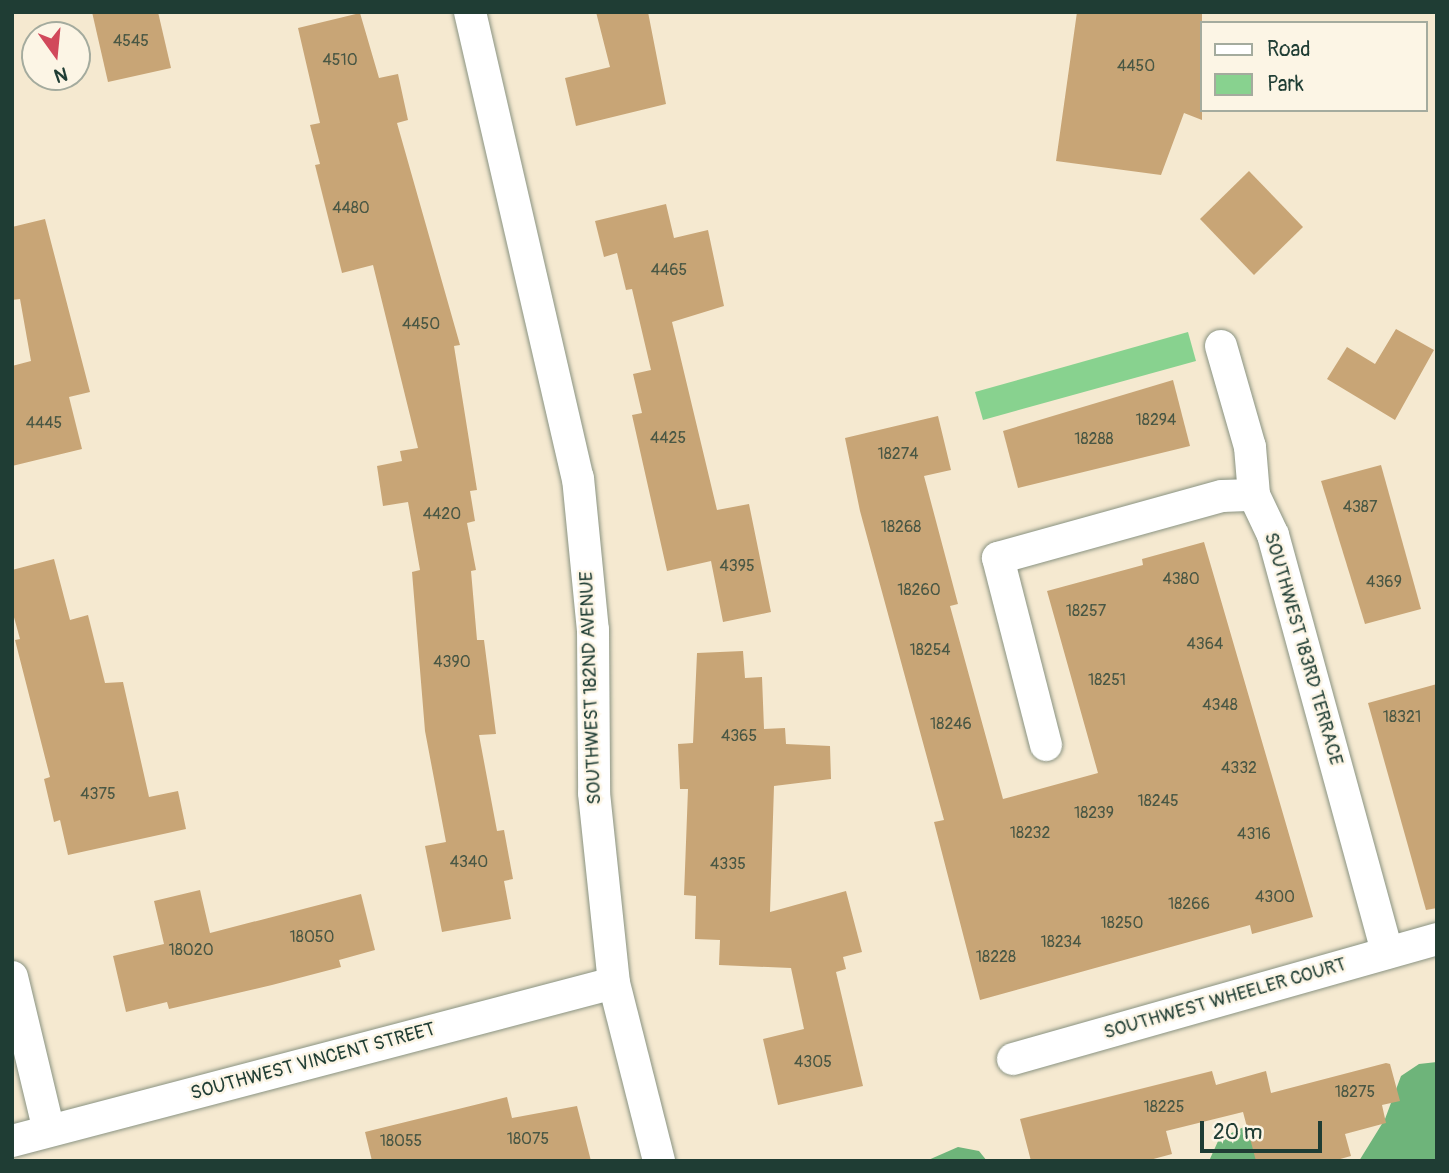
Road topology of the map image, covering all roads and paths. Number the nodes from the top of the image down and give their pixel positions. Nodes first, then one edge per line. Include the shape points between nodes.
1 (470, 12) edge
2 (1221, 346) dead end
3 (1254, 495) junction
4 (1046, 746) dead end
5 (1437, 939) edge
6 (1387, 953) junction
7 (12, 977) edge
8 (614, 983) junction
9 (1013, 1059) dead end
10 (49, 1131) junction
11 (12, 1141) edge
12 (659, 1161) edge

1 - 8 street, SOUTHWEST 182ND AVENUE via 578,478 593,631 594,793
2 - 3 street, SOUTHWEST 183RD TERRACE via 1250,447
3 - 4 street via 1222,496 998,558
3 - 6 street, SOUTHWEST 183RD TERRACE via 1273,536
5 - 6 street, SOUTHWEST WHEELER COURT
6 - 9 street, SOUTHWEST WHEELER COURT
7 - 10 street
8 - 10 street, SOUTHWEST VINCENT STREET
8 - 12 street, SOUTHWEST 182ND AVENUE
10 - 11 street, SOUTHWEST VINCENT STREET

